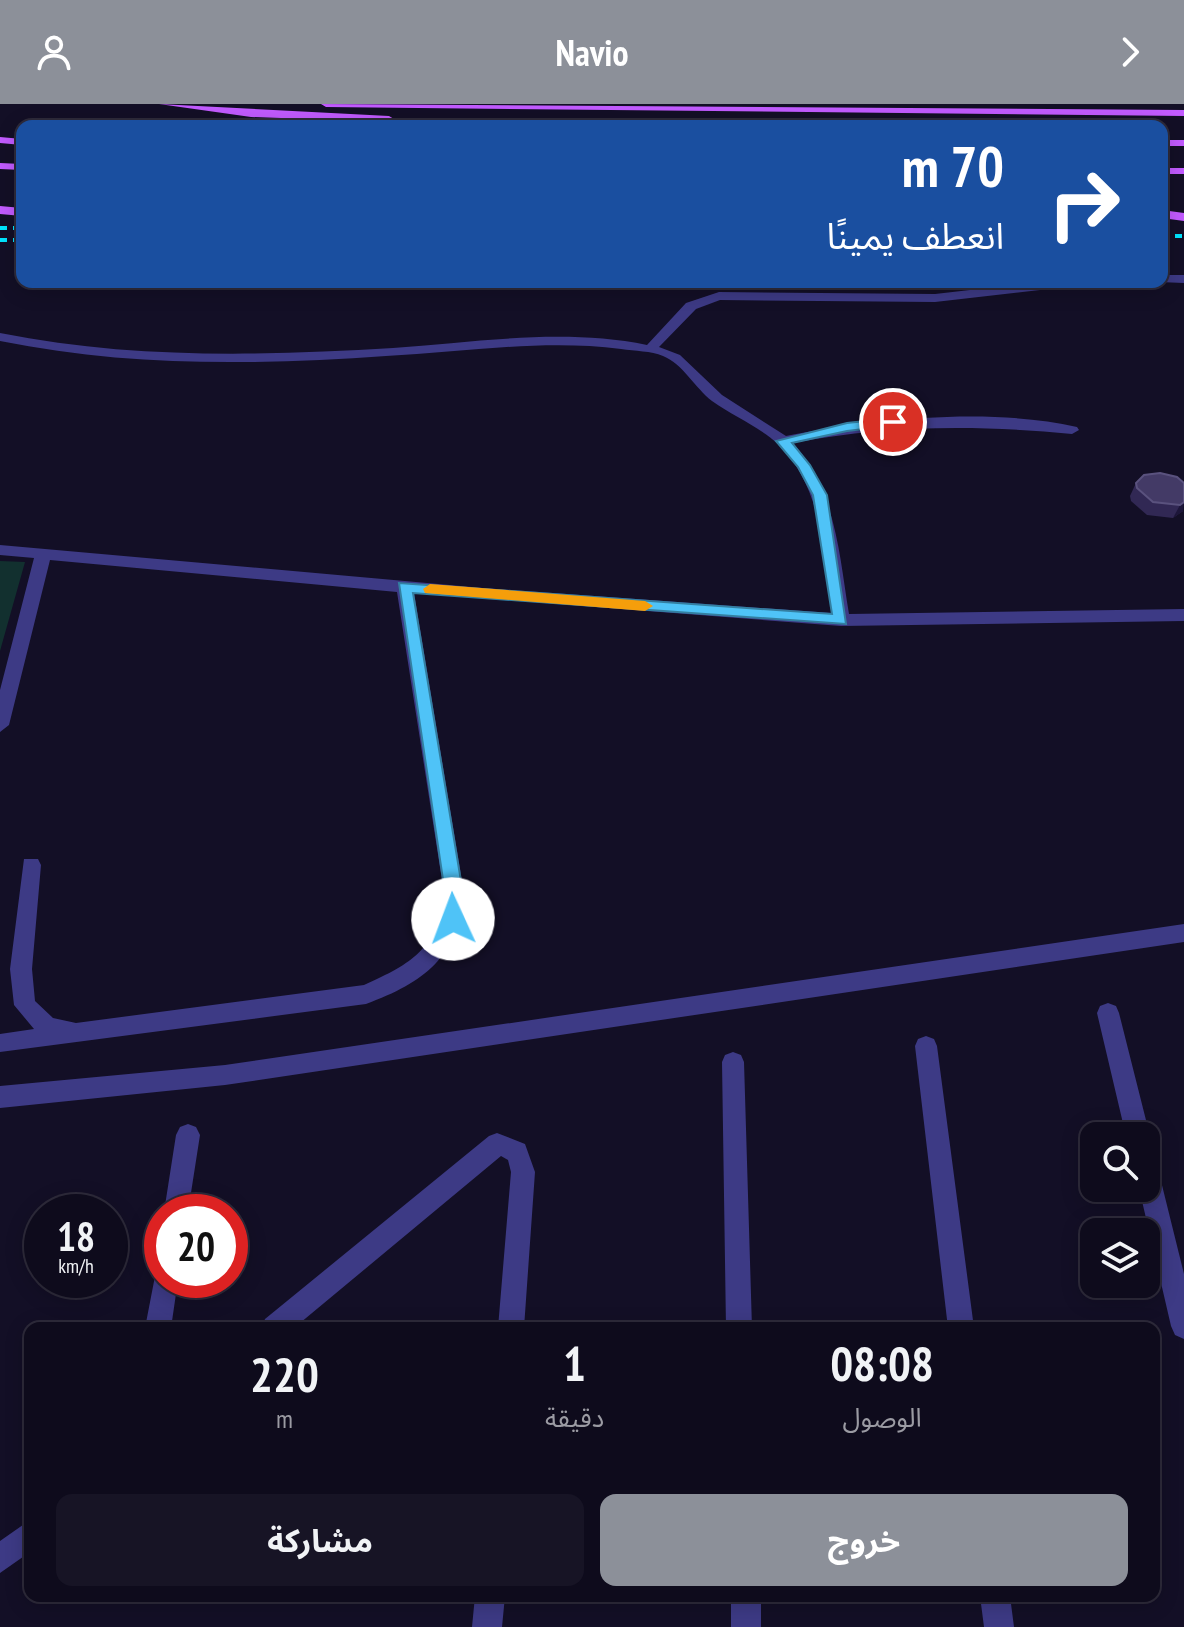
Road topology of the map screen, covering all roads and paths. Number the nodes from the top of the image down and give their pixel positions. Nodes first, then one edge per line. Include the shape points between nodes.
1 (164, 104) edge
2 (326, 104) edge
3 (1184, 113) edge
4 (409, 120) dead end
5 (1051, 120) edge
6 (1022, 288) edge
7 (0, 337) edge
8 (650, 349) junction
9 (1072, 430) dead end
10 (783, 441) junction
11 (0, 550) edge
12 (43, 554) junction
13 (405, 587) junction
14 (1184, 615) edge
15 (841, 620) junction
16 (0, 725) edge
17 (31, 865) dead end
18 (1184, 933) edge
19 (1108, 1013) dead end
20 (88, 1032) junction
21 (3, 1043) dead end
22 (926, 1046) dead end
23 (733, 1062) dead end
24 (0, 1097) edge
25 (1135, 1122) edge
26 (188, 1135) dead end
27 (179, 1194) edge
28 (1154, 1202) edge
29 (162, 1298) edge
30 (159, 1322) edge
31 (281, 1322) edge
32 (511, 1322) edge
33 (739, 1322) edge
34 (960, 1322) edge
35 (1184, 1326) edge
36 (24, 1539) edge
37 (0, 1559) edge
38 (489, 1602) edge
39 (746, 1602) edge
40 (996, 1602) edge
41 (487, 1627) edge
42 (746, 1627) edge
43 (999, 1627) edge

1 - 4 main road via 287,117
2 - 3 main road
3 - 5 main road
6 - 8 street via 935,298 719,296 691,306
7 - 8 street via 84,351 231,357 548,340
8 - 10 street via 685,362 707,391
9 - 10 street via 989,420 916,420
10 - 15 street via 820,495
11 - 12 street
12 - 13 street
12 - 16 street
13 - 15 street
13 - 20 street via 454,893 453,919 441,947 415,973 366,994
14 - 15 street
17 - 20 street via 21,969 25,1005 47,1027
18 - 24 street via 225,1075
19 - 25 street
20 - 21 street
22 - 34 street
23 - 33 street
26 - 27 street
28 - 35 street
29 - 30 street
31 - 32 street via 497,1144 512,1146 520,1154 523,1172
36 - 37 street
38 - 41 street
39 - 42 street
40 - 43 street

